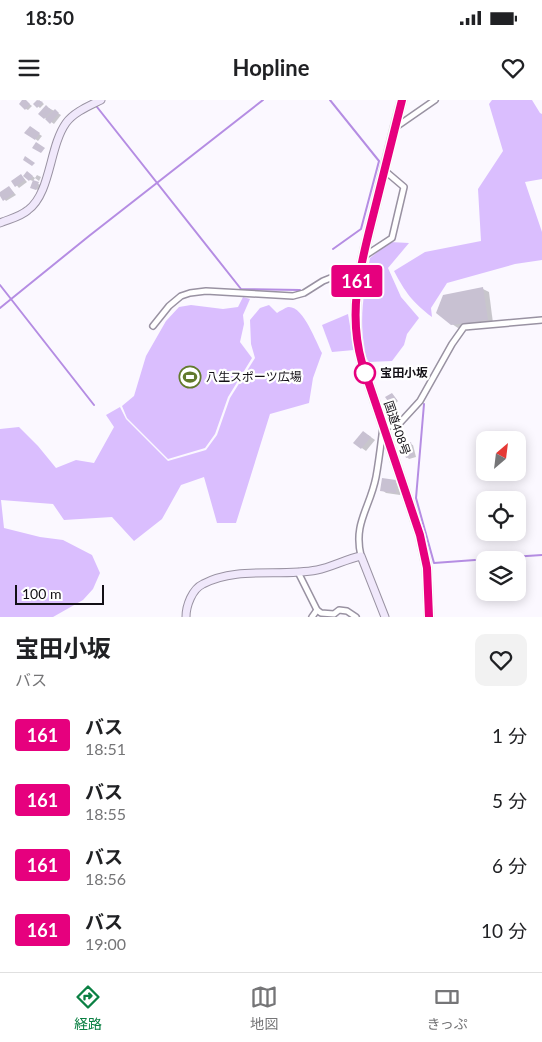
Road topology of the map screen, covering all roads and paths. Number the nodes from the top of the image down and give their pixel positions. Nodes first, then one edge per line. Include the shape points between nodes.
1 (101, 100) edge
2 (402, 100) edge
3 (435, 100) edge
4 (395, 128) junction
5 (384, 170) junction
6 (0, 223) edge
7 (363, 256) junction
8 (358, 279) junction
9 (542, 320) edge
10 (153, 326) dead end
11 (383, 427) junction
12 (361, 556) junction
13 (298, 572) junction
14 (317, 610) junction
15 (186, 617) edge
16 (312, 617) edge
17 (356, 617) edge
18 (385, 617) edge
19 (429, 617) edge

1 - 6 street via 77,113 60,132 45,184 35,204 28,211
2 - 4 highway, 国道408号
3 - 4 street
4 - 5 highway, 国道408号
5 - 7 highway, 国道408号
5 - 7 street via 404,187 392,238
7 - 8 highway, 国道408号
8 - 10 street via 333,277 293,296 190,292 169,306
8 - 11 highway, 国道408号 via 354,316 357,347
9 - 11 street via 464,327 420,401 398,425
11 - 12 street via 376,478 358,532
11 - 19 highway, 国道408号 via 420,535 427,568
12 - 13 street via 317,570
12 - 18 street
13 - 14 street
13 - 15 street via 233,574 201,584 193,593
14 - 16 street
14 - 17 street via 334,614 339,610 348,611

